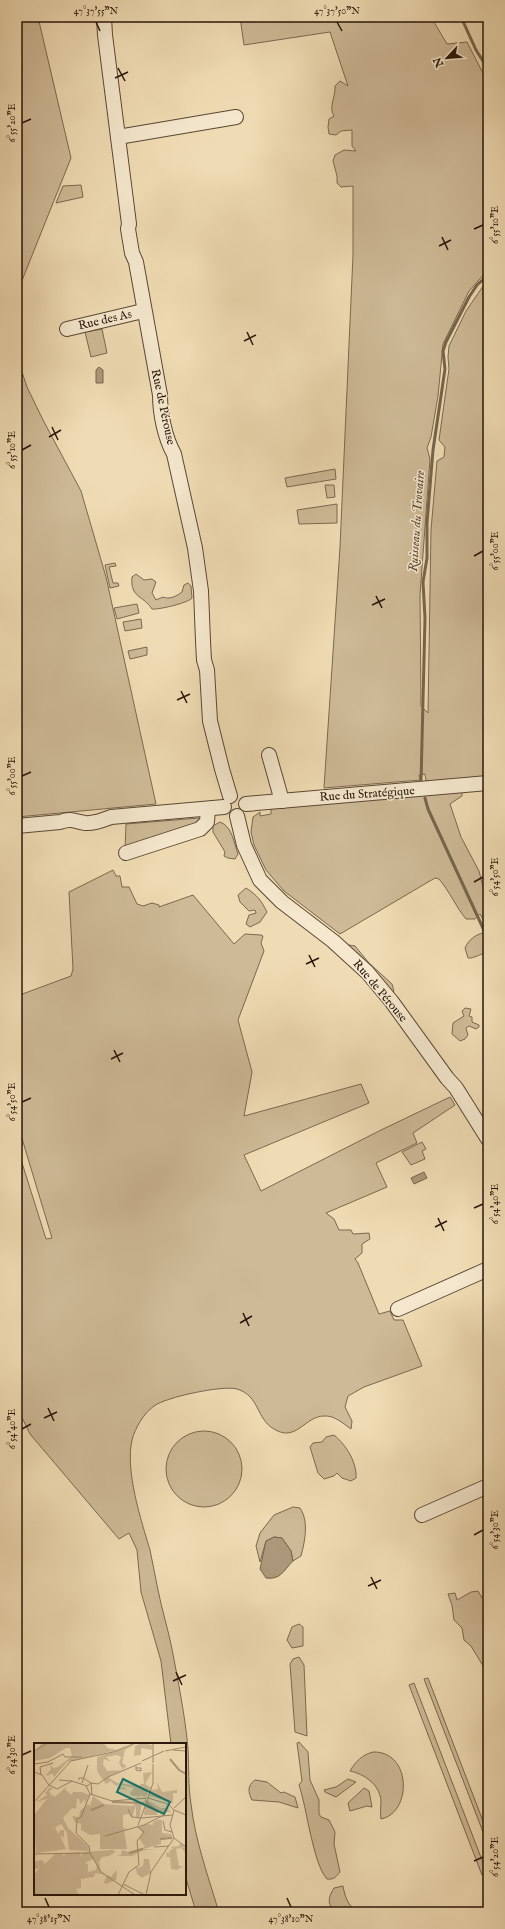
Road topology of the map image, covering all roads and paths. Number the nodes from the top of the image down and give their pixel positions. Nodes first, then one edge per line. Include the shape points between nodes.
1 (104, 17) edge
2 (236, 116) dead end
3 (118, 137) junction
4 (144, 311) junction
5 (67, 329) dead end
6 (269, 755) dead end
7 (488, 783) edge
8 (282, 801) junction
9 (227, 802) junction
10 (246, 804) junction
11 (208, 808) junction
12 (237, 816) junction
13 (17, 826) edge
14 (126, 853) dead end
15 (488, 1139) edge
16 (488, 1269) edge
17 (398, 1310) dead end
18 (488, 1486) edge
19 (422, 1515) dead end

1 - 3 street, Rue de Pérouse via 104,35
2 - 3 street
3 - 4 street, Rue de Pérouse via 130,224 128,229
4 - 5 street, Rue des As
4 - 9 street, Rue de Pérouse via 160,405 178,469 195,548 201,591 210,721
6 - 8 street
7 - 8 street, Rue du Stratégique
8 - 10 street, Rue du Stratégique
9 - 10 street via 241,796
9 - 11 street
9 - 12 street via 230,816
10 - 12 street via 245,811
11 - 13 street via 111,817 100,822 66,820
11 - 14 street via 206,822 200,829
12 - 15 street, Rue de Pérouse via 244,845 260,880 282,902 333,941 367,972 456,1088
16 - 17 street
18 - 19 street

